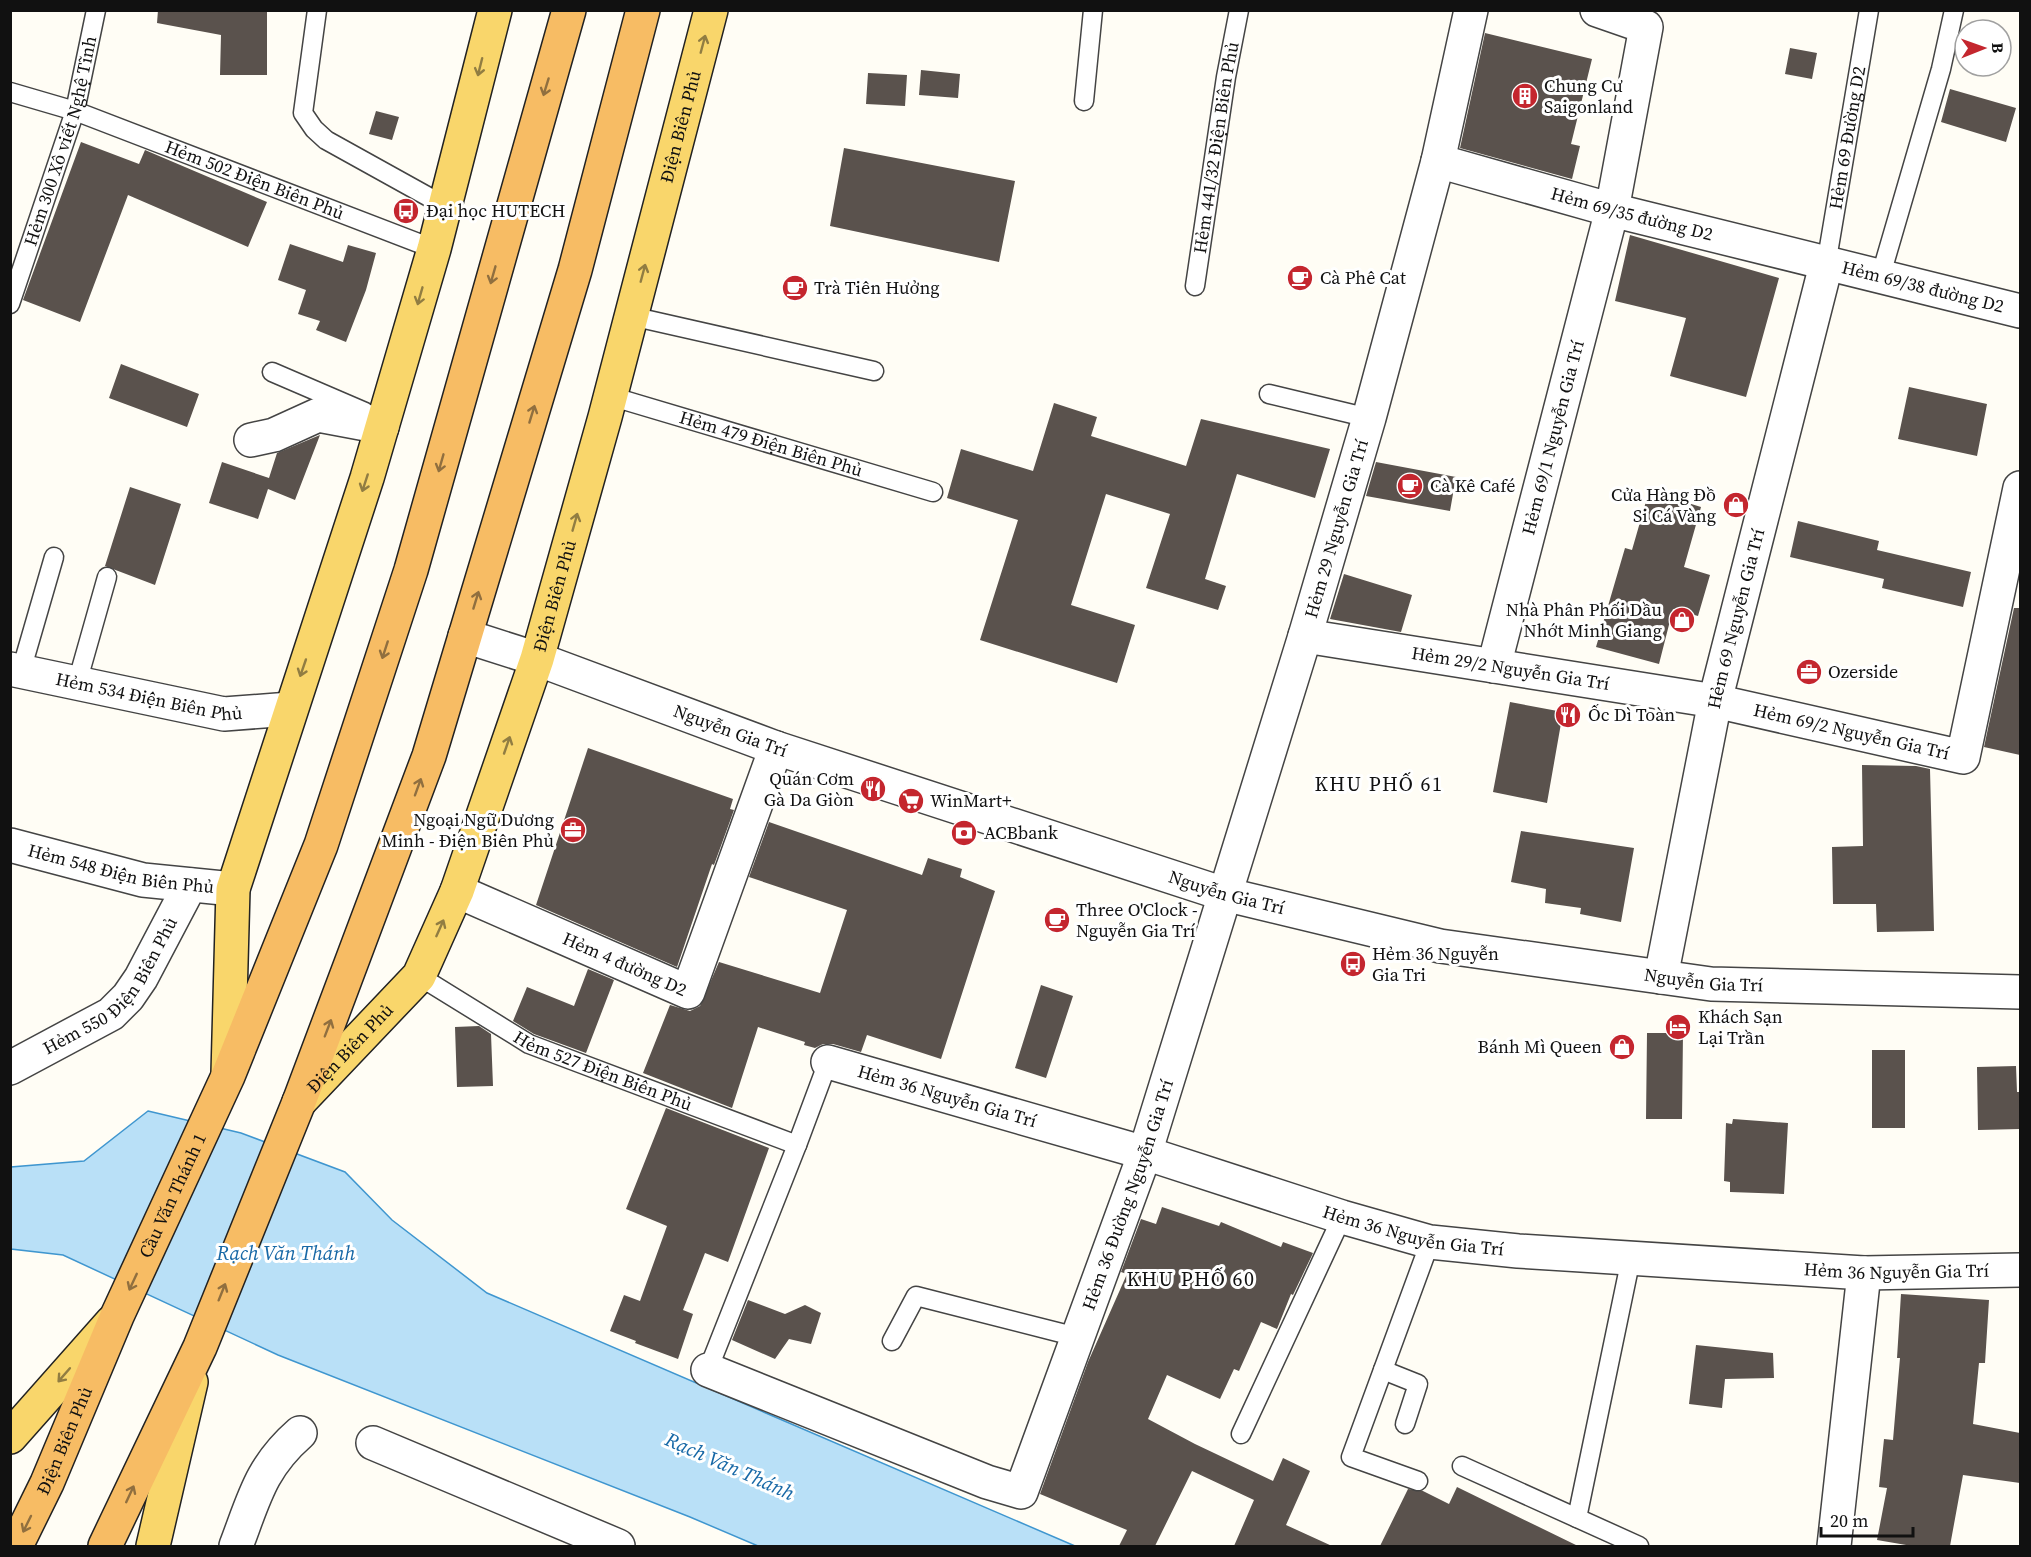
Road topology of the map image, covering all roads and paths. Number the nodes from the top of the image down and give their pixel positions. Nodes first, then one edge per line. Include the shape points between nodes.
1 (96, 10) edge
2 (317, 10) edge
3 (495, 10) edge
4 (643, 10) edge
5 (711, 10) edge
6 (1093, 10) edge
7 (1239, 10) edge
8 (1471, 10) edge
9 (1597, 10) edge
10 (1869, 10) edge
11 (1954, 10) edge
12 (565, 17) edge
13 (10, 92) edge
14 (1084, 101) dead end
15 (75, 111) junction
16 (1438, 161) junction
17 (445, 206) junction
18 (1612, 210) junction
19 (434, 249) junction
20 (1826, 265) junction
21 (1880, 278) junction
22 (1195, 286) dead end
23 (11, 304) edge
24 (2020, 311) edge
25 (631, 316) junction
26 (874, 371) dead end
27 (272, 372) dead end
28 (1269, 394) dead end
29 (610, 396) junction
30 (1369, 418) junction
31 (383, 424) junction
32 (251, 440) dead end
33 (2020, 488) edge
34 (933, 492) dead end
35 (54, 557) dead end
36 (107, 577) dead end
37 (465, 636) junction
38 (1305, 636) junction
39 (537, 659) junction
40 (1494, 666) junction
41 (16, 670) edge
42 (76, 683) junction
43 (1715, 701) junction
44 (290, 708) junction
45 (776, 748) junction
46 (10, 845) edge
47 (190, 885) junction
48 (233, 889) junction
49 (457, 891) junction
50 (1224, 894) junction
51 (419, 976) junction
52 (1662, 976) junction
53 (2020, 992) edge
54 (828, 1062) joint
55 (10, 1068) edge
56 (228, 1076) junction
57 (299, 1102) junction
58 (797, 1145) junction
59 (1145, 1153) junction
60 (1342, 1217) junction
61 (1430, 1242) junction
62 (1631, 1258) junction
63 (2020, 1270) edge
64 (1864, 1273) junction
65 (117, 1316) junction
66 (1077, 1337) junction
67 (892, 1341) dead end
68 (200, 1347) junction
69 (708, 1370) joint
70 (1383, 1370) junction
71 (1405, 1424) dead end
72 (300, 1433) dead end
73 (1242, 1434) dead end
74 (10, 1437) edge
75 (373, 1443) dead end
76 (1462, 1466) dead end
77 (1418, 1480) dead end
78 (1577, 1518) junction
79 (16, 1546) edge
80 (105, 1546) edge
81 (153, 1546) edge
82 (236, 1546) edge
83 (618, 1546) edge
84 (1640, 1546) edge
85 (1834, 1546) edge

1 - 15 lane, Hẻm 300 Xô viết Nghệ Tĩnh
2 - 17 lane via 303,113 326,140
3 -> 17 main road
37 -> 4 highway, Điện Biên Phủ via 575,270
25 -> 5 main road, Điện Biên Phủ
6 - 14 lane
7 - 22 lane, Hẻm 441/32 Điện Biên Phủ
8 - 16 street, Hẻm 29 Nguyễn Gia Trí
9 - 18 street, Hẻm 69/1 Nguyễn Gia Trí via 1646,27
10 - 20 lane, Hẻm 69 Đường D2
11 - 21 lane via 1941,69
12 -> 56 highway via 411,570 321,845
13 - 15 lane, Hẻm 502 Điện Biên Phủ
15 - 19 lane, Hẻm 502 Điện Biên Phủ
15 - 23 lane, Hẻm 300 Xô viết Nghệ Tĩnh
16 - 18 street, Hẻm 69/35 đường D2
16 - 30 street, Hẻm 29 Nguyễn Gia Trí
17 - 19 main road
18 - 20 street, Hẻm 69/35 đường D2
18 - 40 street, Hẻm 69/1 Nguyễn Gia Trí
19 -> 31 main road
20 - 21 street, Hẻm 69/38 đường D2
20 - 43 street, Hẻm 69 Nguyễn Gia Trí
21 - 24 street, Hẻm 69/38 đường D2
25 - 26 lane
25 - 29 main road, Điện Biên Phủ
27 - 31 lane
28 - 30 lane
29 - 34 lane, Hẻm 479 Điện Biên Phủ
39 -> 29 main road, Điện Biên Phủ
30 - 38 street, Hẻm 29 Nguyễn Gia Trí
31 - 32 street via 318,415 274,435
31 -> 44 main road
33 - 43 street, Hẻm 69/2 Nguyễn Gia Trí via 1963,757
35 - 41 lane
36 - 42 lane
37 - 39 street, Nguyễn Gia Trí
57 -> 37 highway, Điện Biên Phủ via 429,756
38 - 40 street, Hẻm 29/2 Nguyễn Gia Trí
38 - 50 street, Hẻm 29 Nguyễn Gia Trí
39 - 45 street, Nguyễn Gia Trí
49 -> 39 main road, Điện Biên Phủ
40 - 43 street, Hẻm 29/2 Nguyễn Gia Trí
41 - 42 street, Hẻm 534 Điện Biên Phủ
42 - 44 street, Hẻm 534 Điện Biên Phủ via 225,714
43 - 52 street, Hẻm 69 Nguyễn Gia Trí
44 - 48 main road
45 - 49 street, Hẻm 4 đường D2 via 688,992
45 - 50 street, Nguyễn Gia Trí
46 - 47 street, Hẻm 548 Điện Biên Phủ via 143,880
47 - 48 street, Hẻm 548 Điện Biên Phủ
47 - 55 street, Hẻm 550 Điện Biên Phủ via 128,997 111,1014
48 - 56 main road
51 -> 49 main road, Điện Biên Phủ
50 - 52 street, Nguyễn Gia Trí via 1440,946
50 - 59 street, Hẻm 36 Đường Nguyễn Gia Trí
51 - 57 main road, Điện Biên Phủ
51 - 58 lane, Hẻm 527 Điện Biên Phủ via 529,1044
52 - 53 street, Nguyễn Gia Trí via 1711,984
54 - 58 lane
54 - 59 street, Hẻm 36 Nguyễn Gia Trí
56 -> 65 highway, Cầu Văn Thánh 1
68 -> 57 highway
58 - 69 lane
59 - 60 street, Hẻm 36 Nguyễn Gia Trí
59 - 66 street, Hẻm 36 Đường Nguyễn Gia Trí
60 - 61 street, Hẻm 36 Nguyễn Gia Trí
60 - 73 lane
61 - 62 street, Hẻm 36 Nguyễn Gia Trí
61 - 70 lane
62 - 64 street, Hẻm 36 Nguyễn Gia Trí
62 - 78 lane
63 - 64 street, Hẻm 36 Nguyễn Gia Trí
64 - 85 street
65 -> 74 main road, Điện Biên Phủ
65 -> 79 highway, Điện Biên Phủ via 47,1484
66 - 67 lane via 916,1296
66 - 69 street, Hẻm 36 Đường Nguyễn Gia Trí via 1021,1492 987,1482
80 -> 68 highway
68 - 81 main road
70 - 71 lane via 1418,1384
70 - 77 lane via 1351,1457
72 - 82 street via 274,1458 264,1474
75 - 83 street
76 - 78 lane
78 - 84 lane

